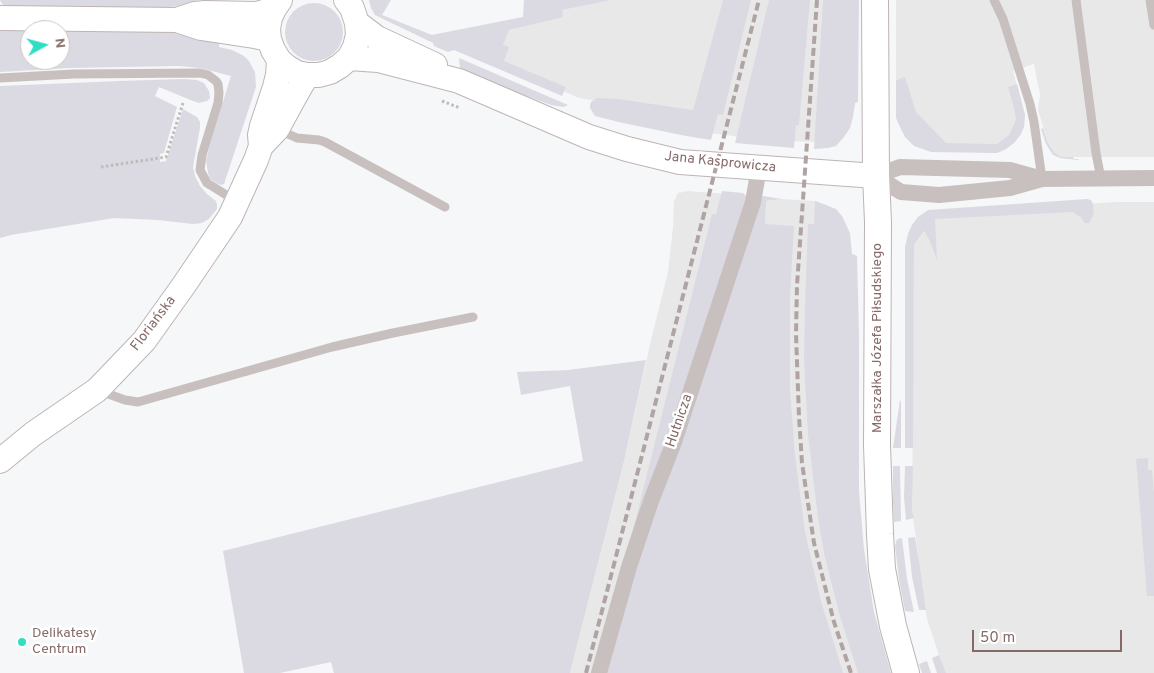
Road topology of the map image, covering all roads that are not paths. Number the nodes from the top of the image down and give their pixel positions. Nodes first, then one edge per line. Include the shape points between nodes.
1 (875, 0) edge
2 (994, 0) edge
3 (1076, 0) edge
4 (1150, 0) edge
5 (277, 4) edge
6 (352, 8) edge
7 (0, 18) edge
8 (178, 20) junction
9 (1154, 25) edge
10 (274, 50) junction
11 (349, 58) junction
12 (307, 75) junction
13 (0, 78) edge
14 (459, 81) junction
15 (269, 138) junction
16 (759, 168) junction
17 (876, 176) junction
18 (1154, 178) edge
19 (1101, 179) junction
20 (1042, 180) junction
21 (237, 202) junction
22 (445, 207) dead end
23 (474, 317) dead end
24 (97, 390) junction
25 (0, 461) edge
26 (600, 673) edge
27 (906, 673) edge

1 - 17 main road, Marszałka Józefa Piłsudskiego
2 - 20 lane via 1030,104
3 - 19 lane
4 - 9 lane
5 - 8 main road via 257,14 205,13
5 - 10 main road, Floriańska via 268,29
6 - 11 main road via 358,35
6 - 14 main road, Jana Kasprowicza via 377,38 428,61
7 - 8 main road
8 - 10 main road via 201,28 254,36
10 - 12 main road via 287,67
10 - 15 main road, Floriańska via 278,75 260,135
11 - 12 main road via 330,72
11 - 14 main road, Jana Kasprowicza via 378,60
12 - 15 main road, Floriańska
13 - 21 lane via 74,74 208,75 218,84 219,93 200,170 207,184
14 - 16 main road, Jana Kasprowicza via 589,137 627,149 680,162
15 - 21 main road, Floriańska
15 - 22 lane via 325,142
16 - 17 main road, Jana Kasprowicza
16 - 26 street, Hutnicza via 753,202 629,567
17 - 20 street, Jana Kasprowicza via 900,167 1010,170
17 - 20 street, Jana Kasprowicza via 901,192 939,195 1010,188
17 - 27 main road, Marszałka Józefa Piłsudskiego via 882,569
18 - 19 street, Jana Kasprowicza
19 - 20 street, Jana Kasprowicza
21 - 24 main road, Floriańska via 144,342
23 - 24 lane via 332,347 138,402
24 - 25 main road, Floriańska

